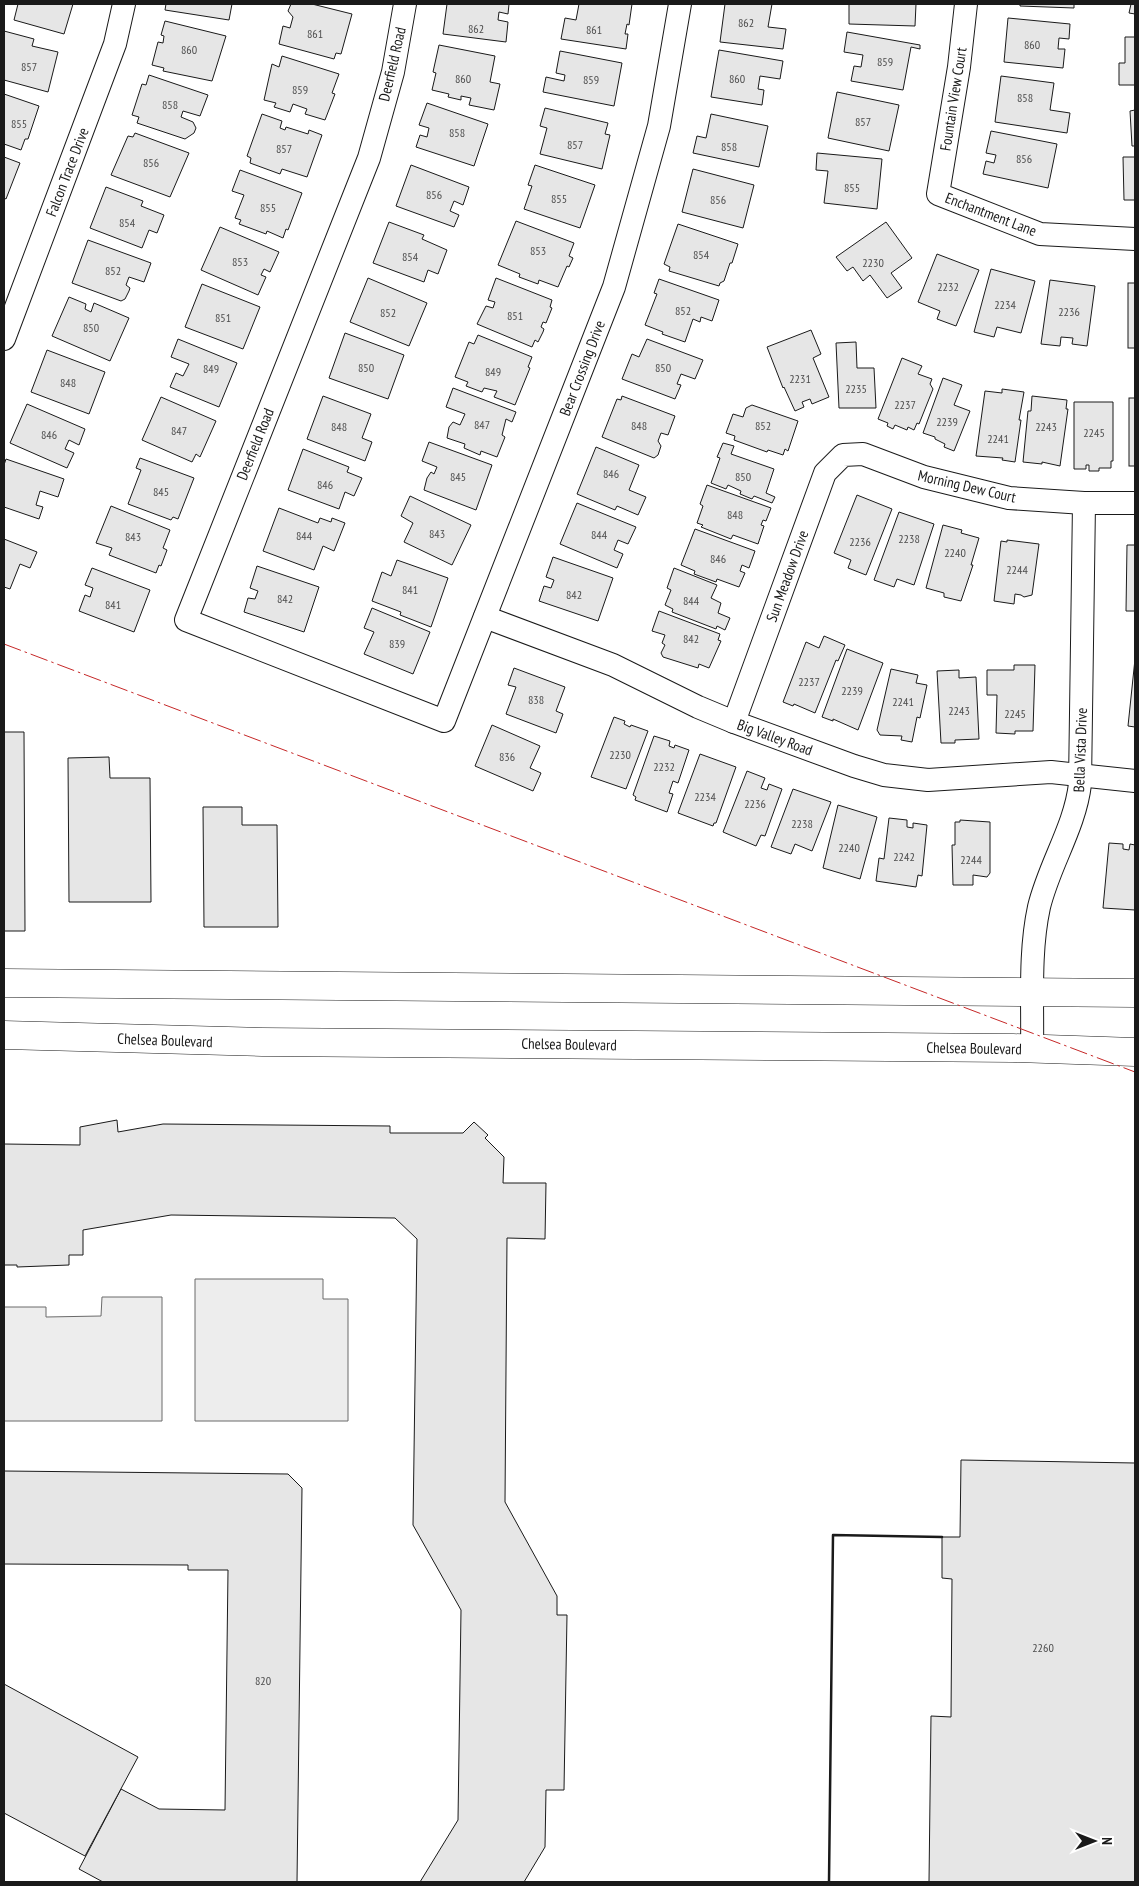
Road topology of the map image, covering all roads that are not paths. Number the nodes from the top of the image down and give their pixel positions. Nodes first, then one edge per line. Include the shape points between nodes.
1 (124, 4) edge
2 (405, 4) edge
3 (680, 4) edge
4 (966, 4) edge
5 (938, 194) joint
6 (1135, 239) edge
7 (4, 339) edge
8 (862, 454) joint
9 (1084, 503) junction
10 (1135, 503) edge
11 (485, 617) junction
12 (444, 721) joint
13 (734, 722) junction
14 (1081, 775) junction
15 (1135, 781) edge
16 (4, 983) edge
17 (1033, 992) junction
18 (1135, 993) edge
19 (4, 1035) edge
20 (1032, 1049) junction
21 (1135, 1052) edge

1 - 7 street, Falcon Trace Drive via 115,44
2 - 12 street, Deerfield Road via 392,72 369,158 186,620
3 - 11 street, Bear Crossing Drive via 659,126 614,287
4 - 5 street, Fountain View Court
5 - 6 street, Enchantment Lane via 1040,234
8 - 9 street, Morning Dew Court via 924,477 1009,498
8 - 13 street, Sun Meadow Drive via 843,455 825,473
9 - 10 street, Morning Dew Court
9 - 14 street, Bella Vista Drive
11 - 12 street, Bear Crossing Drive
11 - 13 street, Big Valley Road via 613,665
13 - 14 street, Big Valley Road via 854,766 899,778 942,780 1051,772
14 - 15 street, Big Valley Road
14 - 17 street, Bella Vista Drive via 1075,809 1039,908
16 - 17 main road
17 - 18 main road
17 - 20 street, Bella Vista Drive
19 - 20 main road, Chelsea Boulevard via 262,1042
20 - 21 main road, Chelsea Boulevard

